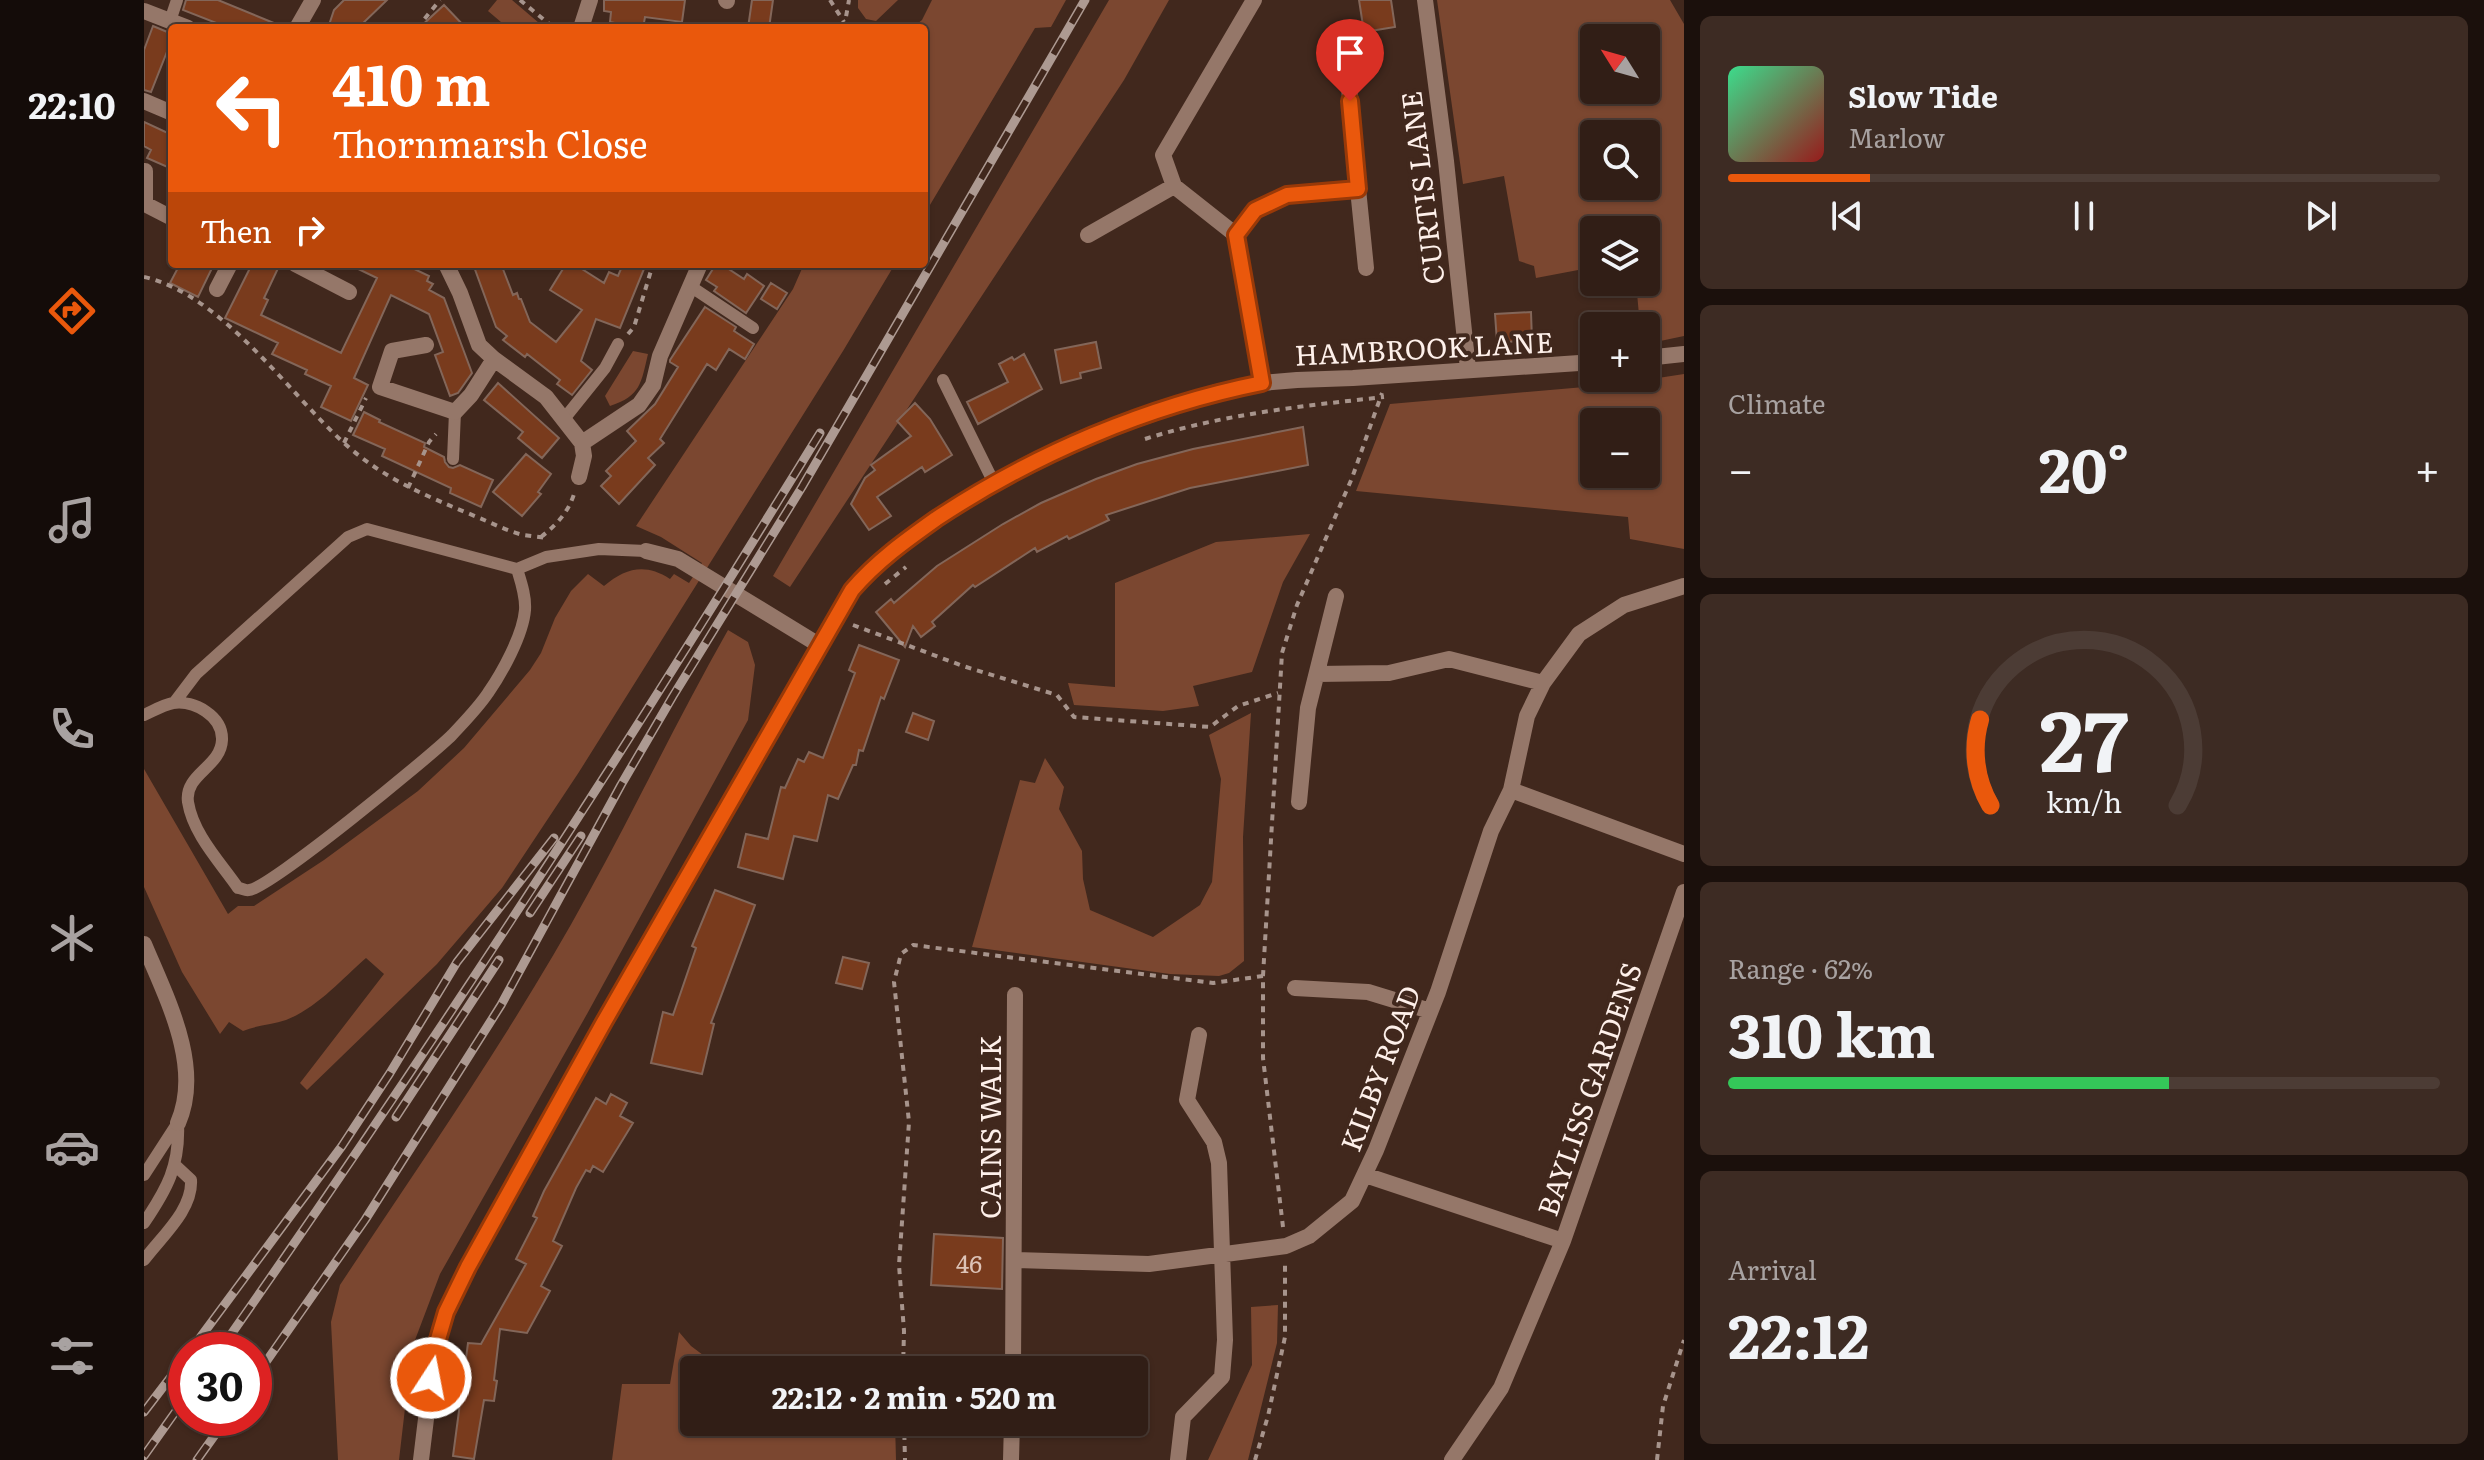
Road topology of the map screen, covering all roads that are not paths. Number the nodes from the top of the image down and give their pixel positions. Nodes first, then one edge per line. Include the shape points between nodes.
1 (177, 0) edge
2 (313, 0) edge
3 (590, 0) edge
4 (1254, 0) edge
5 (1425, 0) edge
6 (144, 11) edge
7 (170, 21) junction
8 (178, 24) edge
9 (299, 24) edge
10 (582, 24) edge
11 (1345, 42) dead end
12 (144, 101) edge
13 (168, 111) edge
14 (145, 171) edge
15 (1174, 186) junction
16 (1358, 189) junction
17 (168, 216) edge
18 (1088, 235) dead end
19 (1236, 235) junction
20 (228, 268) edge
21 (303, 268) edge
22 (448, 268) edge
23 (698, 268) edge
24 (1366, 268) dead end
25 (690, 286) junction
26 (217, 289) dead end
27 (349, 292) dead end
28 (753, 328) dead end
29 (618, 344) road end
30 (426, 345) dead end
31 (1684, 354) edge
32 (1660, 357) edge
33 (494, 359) junction
34 (1580, 363) edge
35 (1468, 369) junction
36 (943, 380) dead end
37 (1262, 383) junction
38 (455, 412) junction
39 (564, 419) junction
40 (582, 443) junction
41 (453, 459) dead end
42 (579, 477) road end
43 (994, 483) junction
44 (646, 551) joint
45 (517, 569) junction
46 (1684, 586) edge
47 (1336, 596) dead end
48 (819, 645) junction
49 (1317, 674) junction
50 (1543, 683) junction
51 (174, 703) junction
52 (144, 715) edge
53 (1511, 790) junction
54 (1299, 802) dead end
55 (1684, 854) edge
56 (1684, 892) edge
57 (144, 944) edge
58 (1295, 988) dead end
59 (1015, 995) dead end
60 (1430, 1011) junction
61 (1199, 1035) dead end
62 (178, 1123) junction
63 (176, 1166) junction
64 (144, 1175) edge
65 (1365, 1175) junction
66 (144, 1223) edge
67 (1563, 1241) junction
68 (1223, 1254) junction
69 (144, 1260) edge
70 (1015, 1260) junction
71 (1013, 1356) edge
72 (1012, 1436) edge
73 (421, 1460) edge
74 (1011, 1460) edge
75 (1178, 1460) edge
76 (1452, 1460) edge

1 - 7 lane
2 - 9 street
3 - 10 street
4 - 15 street via 1163,155
5 - 35 street, CURTIS LANE
6 - 7 street
7 - 8 street
11 - 16 street
12 - 13 street
14 - 17 street via 145,204
15 - 18 street
15 - 19 street
16 - 19 street via 1287,195 1255,210
16 - 24 street
19 - 37 street
20 - 26 street
21 - 27 street
22 - 33 street via 479,345
23 - 25 street
25 - 28 lane
25 - 40 street via 653,385 639,405
29 - 39 lane
30 - 38 street via 392,351 380,387
31 - 32 street
33 - 38 street
33 - 39 street via 546,397
34 - 35 street, HAMBROOK LANE
35 - 37 street, HAMBROOK LANE
36 - 43 lane
37 - 43 street, HAMBROOK LANE via 1216,392 1112,428
38 - 41 lane
39 - 40 street
40 - 42 street
43 - 48 street, HAMBROOK LANE via 874,565
44 - 45 lane via 599,549 546,557
44 - 48 street via 678,559
45 - 51 lane via 367,529 348,537 196,674
45 - 51 lane via 525,611 488,694 420,763 261,886 238,888 195,825 187,789 219,752 222,738 206,711
46 - 50 street, KILBY ROAD via 1624,605 1579,634
47 - 49 street
48 - 73 street, HAMBROOK LANE via 446,1312 434,1353
49 - 50 street via 1389,673 1449,659
49 - 54 street via 1308,708
50 - 53 street, KILBY ROAD via 1527,716
51 - 52 lane
53 - 55 street
53 - 60 street, KILBY ROAD via 1491,831
56 - 67 street, BAYLISS GARDENS
57 - 62 street via 180,1037 186,1079
58 - 60 street via 1368,992
59 - 70 street, CAINS WALK
60 - 65 street, KILBY ROAD
61 - 68 street via 1187,1100 1214,1142 1219,1163
62 - 63 lane
62 - 64 lane
63 - 66 lane
63 - 69 lane via 191,1180 192,1191
65 - 67 street, BAYLISS GARDENS
65 - 68 street, KILBY ROAD via 1352,1201 1309,1236 1286,1246
67 - 76 street via 1501,1388
68 - 70 street, KILBY ROAD via 1149,1264
68 - 75 street via 1222,1377 1183,1417
70 - 71 street
72 - 74 street

